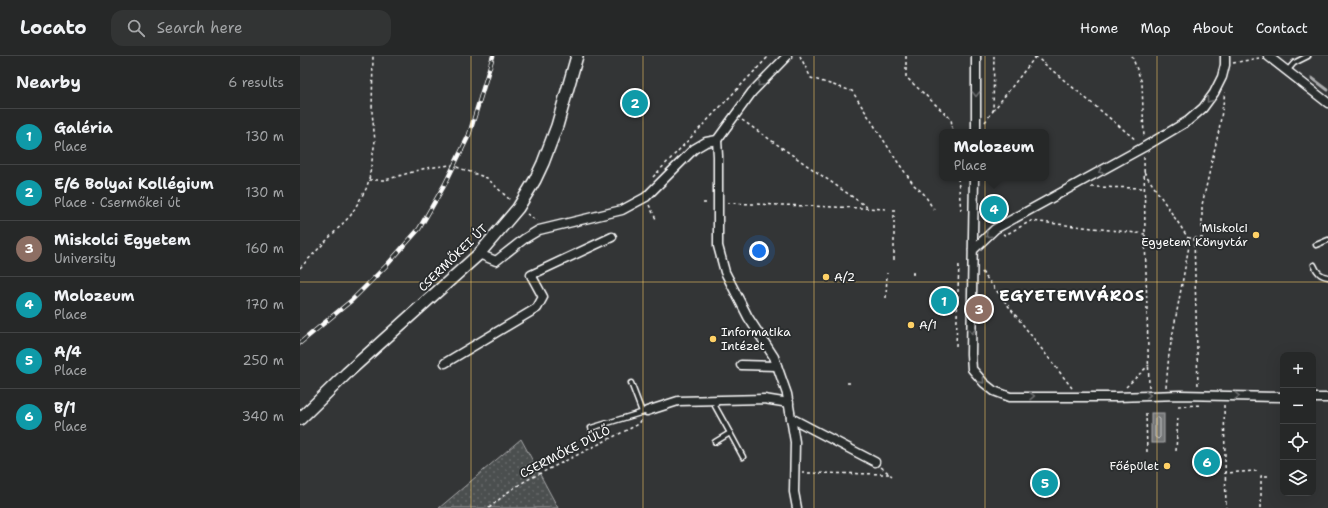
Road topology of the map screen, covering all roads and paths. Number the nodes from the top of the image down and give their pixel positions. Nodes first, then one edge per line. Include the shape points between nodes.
1 (373, 56) edge
2 (577, 56) edge
3 (769, 56) edge
4 (787, 56) edge
5 (800, 56) edge
6 (906, 56) edge
7 (976, 56) edge
8 (994, 56) edge
9 (1036, 56) edge
10 (1132, 56) edge
11 (1225, 56) edge
12 (1308, 56) edge
13 (1264, 57) edge
14 (1225, 65) junction
15 (1287, 71) junction
16 (1222, 77) junction
17 (1328, 103) edge
18 (993, 111) junction
19 (735, 116) junction
20 (953, 129) edge
21 (979, 129) edge
22 (717, 140) junction
23 (1144, 147) junction
24 (1144, 171) junction
25 (653, 175) dead end
26 (369, 180) junction
27 (958, 181) edge
28 (974, 181) edge
29 (1073, 186) junction
30 (1145, 188) junction
31 (646, 197) junction
32 (703, 203) dead end
33 (718, 203) junction
34 (518, 208) junction
35 (869, 208) junction
36 (888, 209) dead end
37 (894, 209) dead end
38 (934, 210) dead end
39 (961, 210) dead end
40 (656, 219) dead end
41 (547, 228) junction
42 (995, 229) junction
43 (1145, 234) junction
44 (612, 237) dead end
45 (1188, 238) junction
46 (1194, 238) junction
47 (1328, 240) edge
48 (1316, 245) dead end
49 (973, 250) junction
50 (479, 254) junction
51 (972, 259) junction
52 (894, 262) dead end
53 (959, 263) dead end
54 (1314, 265) dead end
55 (300, 268) edge
56 (887, 273) dead end
57 (1328, 277) edge
58 (886, 298) dead end
59 (956, 346) dead end
60 (445, 363) dead end
61 (741, 365) dead end
62 (777, 366) junction
63 (1149, 366) junction
64 (631, 383) dead end
65 (847, 383) dead end
66 (852, 383) dead end
67 (1149, 395) junction
68 (1165, 395) junction
69 (1198, 395) junction
70 (1078, 396) junction
71 (1116, 396) junction
72 (1280, 397) edge
73 (1316, 398) edge
74 (1328, 398) edge
75 (719, 399) junction
76 (789, 403) junction
77 (1202, 405) dead end
78 (1217, 405) dead end
79 (1178, 406) dead end
80 (644, 412) junction
81 (1146, 413) dead end
82 (1178, 416) dead end
83 (792, 418) junction
84 (300, 419) edge
85 (591, 428) dead end
86 (730, 433) junction
87 (715, 442) dead end
88 (1176, 451) dead end
89 (1147, 452) dead end
90 (743, 457) dead end
91 (875, 462) joint
92 (1257, 471) dead end
93 (1224, 473) dead end
94 (804, 474) dead end
95 (1268, 476) dead end
96 (489, 508) edge
97 (797, 508) edge
98 (1226, 508) edge
99 (1261, 508) edge

1 - 26 path via 372,112 375,141
2 - 34 main road, CSERMŐKEI ÚT via 558,126 536,180
3 - 25 path
4 -> 19 street via 752,92
5 - 38 path via 811,78 852,91 897,161
6 - 20 path via 906,77 951,119
7 -> 21 street
8 - 18 path
9 - 18 path
9 - 23 path
10 - 23 path via 1142,83
11 - 14 street
12 - 15 lane via 1294,63
13 - 14 path
13 - 15 street
14 - 16 street
15 - 17 street
16 -> 23 street via 1203,108 1188,121
16 - 46 path via 1226,89 1202,205 1202,238
18 - 21 path
19 - 22 street
19 - 35 path
22 - 31 street via 706,142 694,149
22 - 33 street
23 - 24 path
23 -> 29 street
24 - 30 path
24 - 45 path
26 - 34 path via 385,180 426,168 451,165 487,178
26 - 55 path via 351,215
27 - 39 path
28 - 49 street
29 - 30 path
29 - 42 street
30 - 43 path
31 - 40 path
31 - 41 street via 622,210
32 - 33 path
33 - 35 path
33 - 62 street via 718,246 725,272
34 - 41 path
34 - 50 main road, CSERMŐKEI ÚT
35 - 36 path
37 - 52 path
41 - 50 street via 524,239 496,261
42 - 43 path via 1005,235 1031,221
42 -> 49 street
43 - 63 path
44 - 60 street via 531,275 543,297 537,308
45 - 46 path
45 - 68 path via 1188,255 1169,354
46 - 69 path
47 - 48 lane
49 - 51 street
50 - 84 main road, CSERMŐKEI ÚT
51 - 70 path
51 -> 70 street via 972,369 994,391 1010,397
53 - 59 path
54 - 57 lane via 1321,275
56 - 58 path
61 - 62 street
62 - 76 street
63 - 67 path
63 - 71 path
64 - 80 lane
65 - 66 path
67 - 68 street
71 -> 67 street
68 - 69 street
69 -> 72 street
70 - 71 street
73 - 74 street
75 - 76 street via 764,399
75 - 80 street via 678,401
75 - 86 lane via 715,406
76 - 83 street
77 - 79 path
78 - 98 path via 1225,405
80 - 85 lane
80 - 96 path, CSERMŐKE DŰLŐ via 639,424 525,481
81 - 89 path
82 - 88 path
83 - 91 street
83 - 97 street via 795,442 794,492
86 - 87 lane
86 - 90 lane
91 - 94 path via 891,475
92 - 93 path, bridge
95 - 99 path via 1261,476

